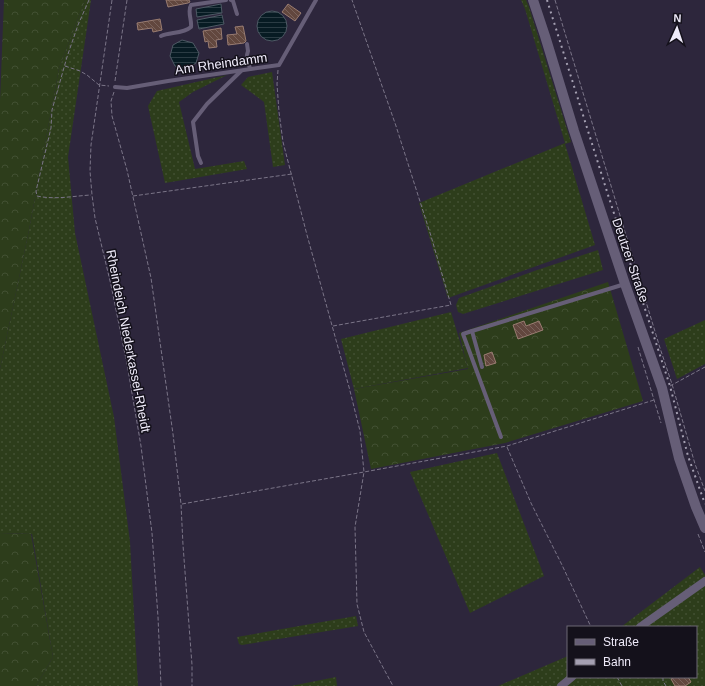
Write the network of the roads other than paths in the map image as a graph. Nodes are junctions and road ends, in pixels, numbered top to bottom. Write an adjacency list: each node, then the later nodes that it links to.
1 (226, 0): 6 (lane)
2 (231, 0): 5 (lane)
3 (316, 0): 8 (lane, Am Rheindamm)
4 (533, 0): 12 (street, Deutzer Straße)
5 (236, 14)
6 (161, 36)
7 (247, 44): 8 (lane)
8 (250, 69): 9 (lane, Am Rheindamm)
9 (241, 71): 10 (lane, Am Rheindamm); 11 (lane)
10 (115, 87)
11 (201, 163)
12 (625, 284): 13 (lane); 16 (street, Deutzer Straße)
13 (472, 331): 14 (lane); 15 (lane)
14 (482, 367)
15 (501, 437)
16 (705, 528)
17 (705, 580): 18 (street)
18 (641, 626)
19 (571, 678): 20 (street)
20 (561, 686)

